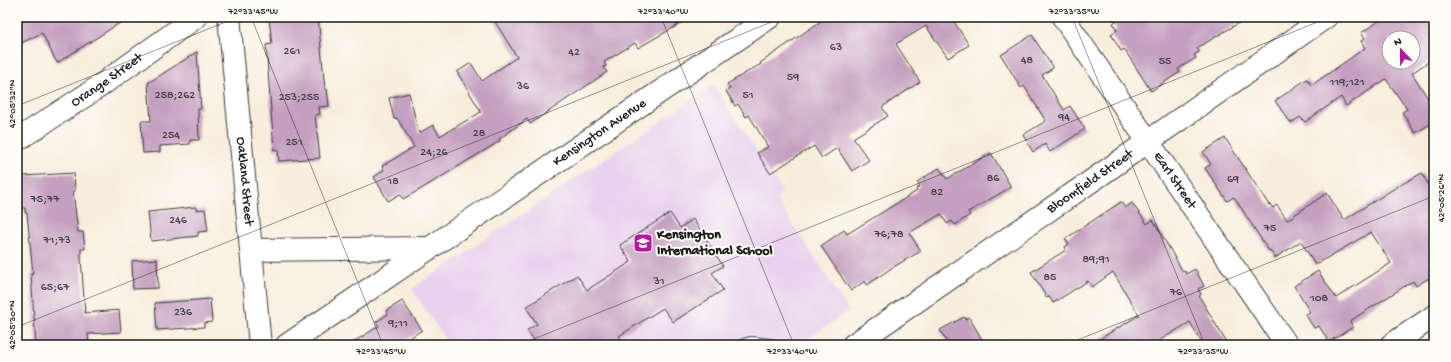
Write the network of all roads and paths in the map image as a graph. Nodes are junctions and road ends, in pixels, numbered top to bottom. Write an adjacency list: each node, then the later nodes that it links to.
1 (196, 17): 6 (street, Orange Street)
2 (229, 17): 9 (street, Oakland Street)
3 (770, 17): 8 (street, Kensington Avenue)
4 (1063, 17): 7 (street, Earl Street)
5 (1326, 17): 7 (street, Bloomfield Street)
6 (17, 140)
7 (1147, 142): 15 (street, Bloomfield Street); 16 (street, Earl Street)
8 (430, 248): 9 (street); 12 (street, Kensington Avenue)
9 (251, 250): 11 (street, Oakland Street)
10 (1434, 316): 17 (street)
11 (260, 345)
12 (287, 345)
13 (744, 345): 14 (lane)
14 (770, 345)
15 (853, 345)
16 (1287, 345)
17 (1391, 345)

